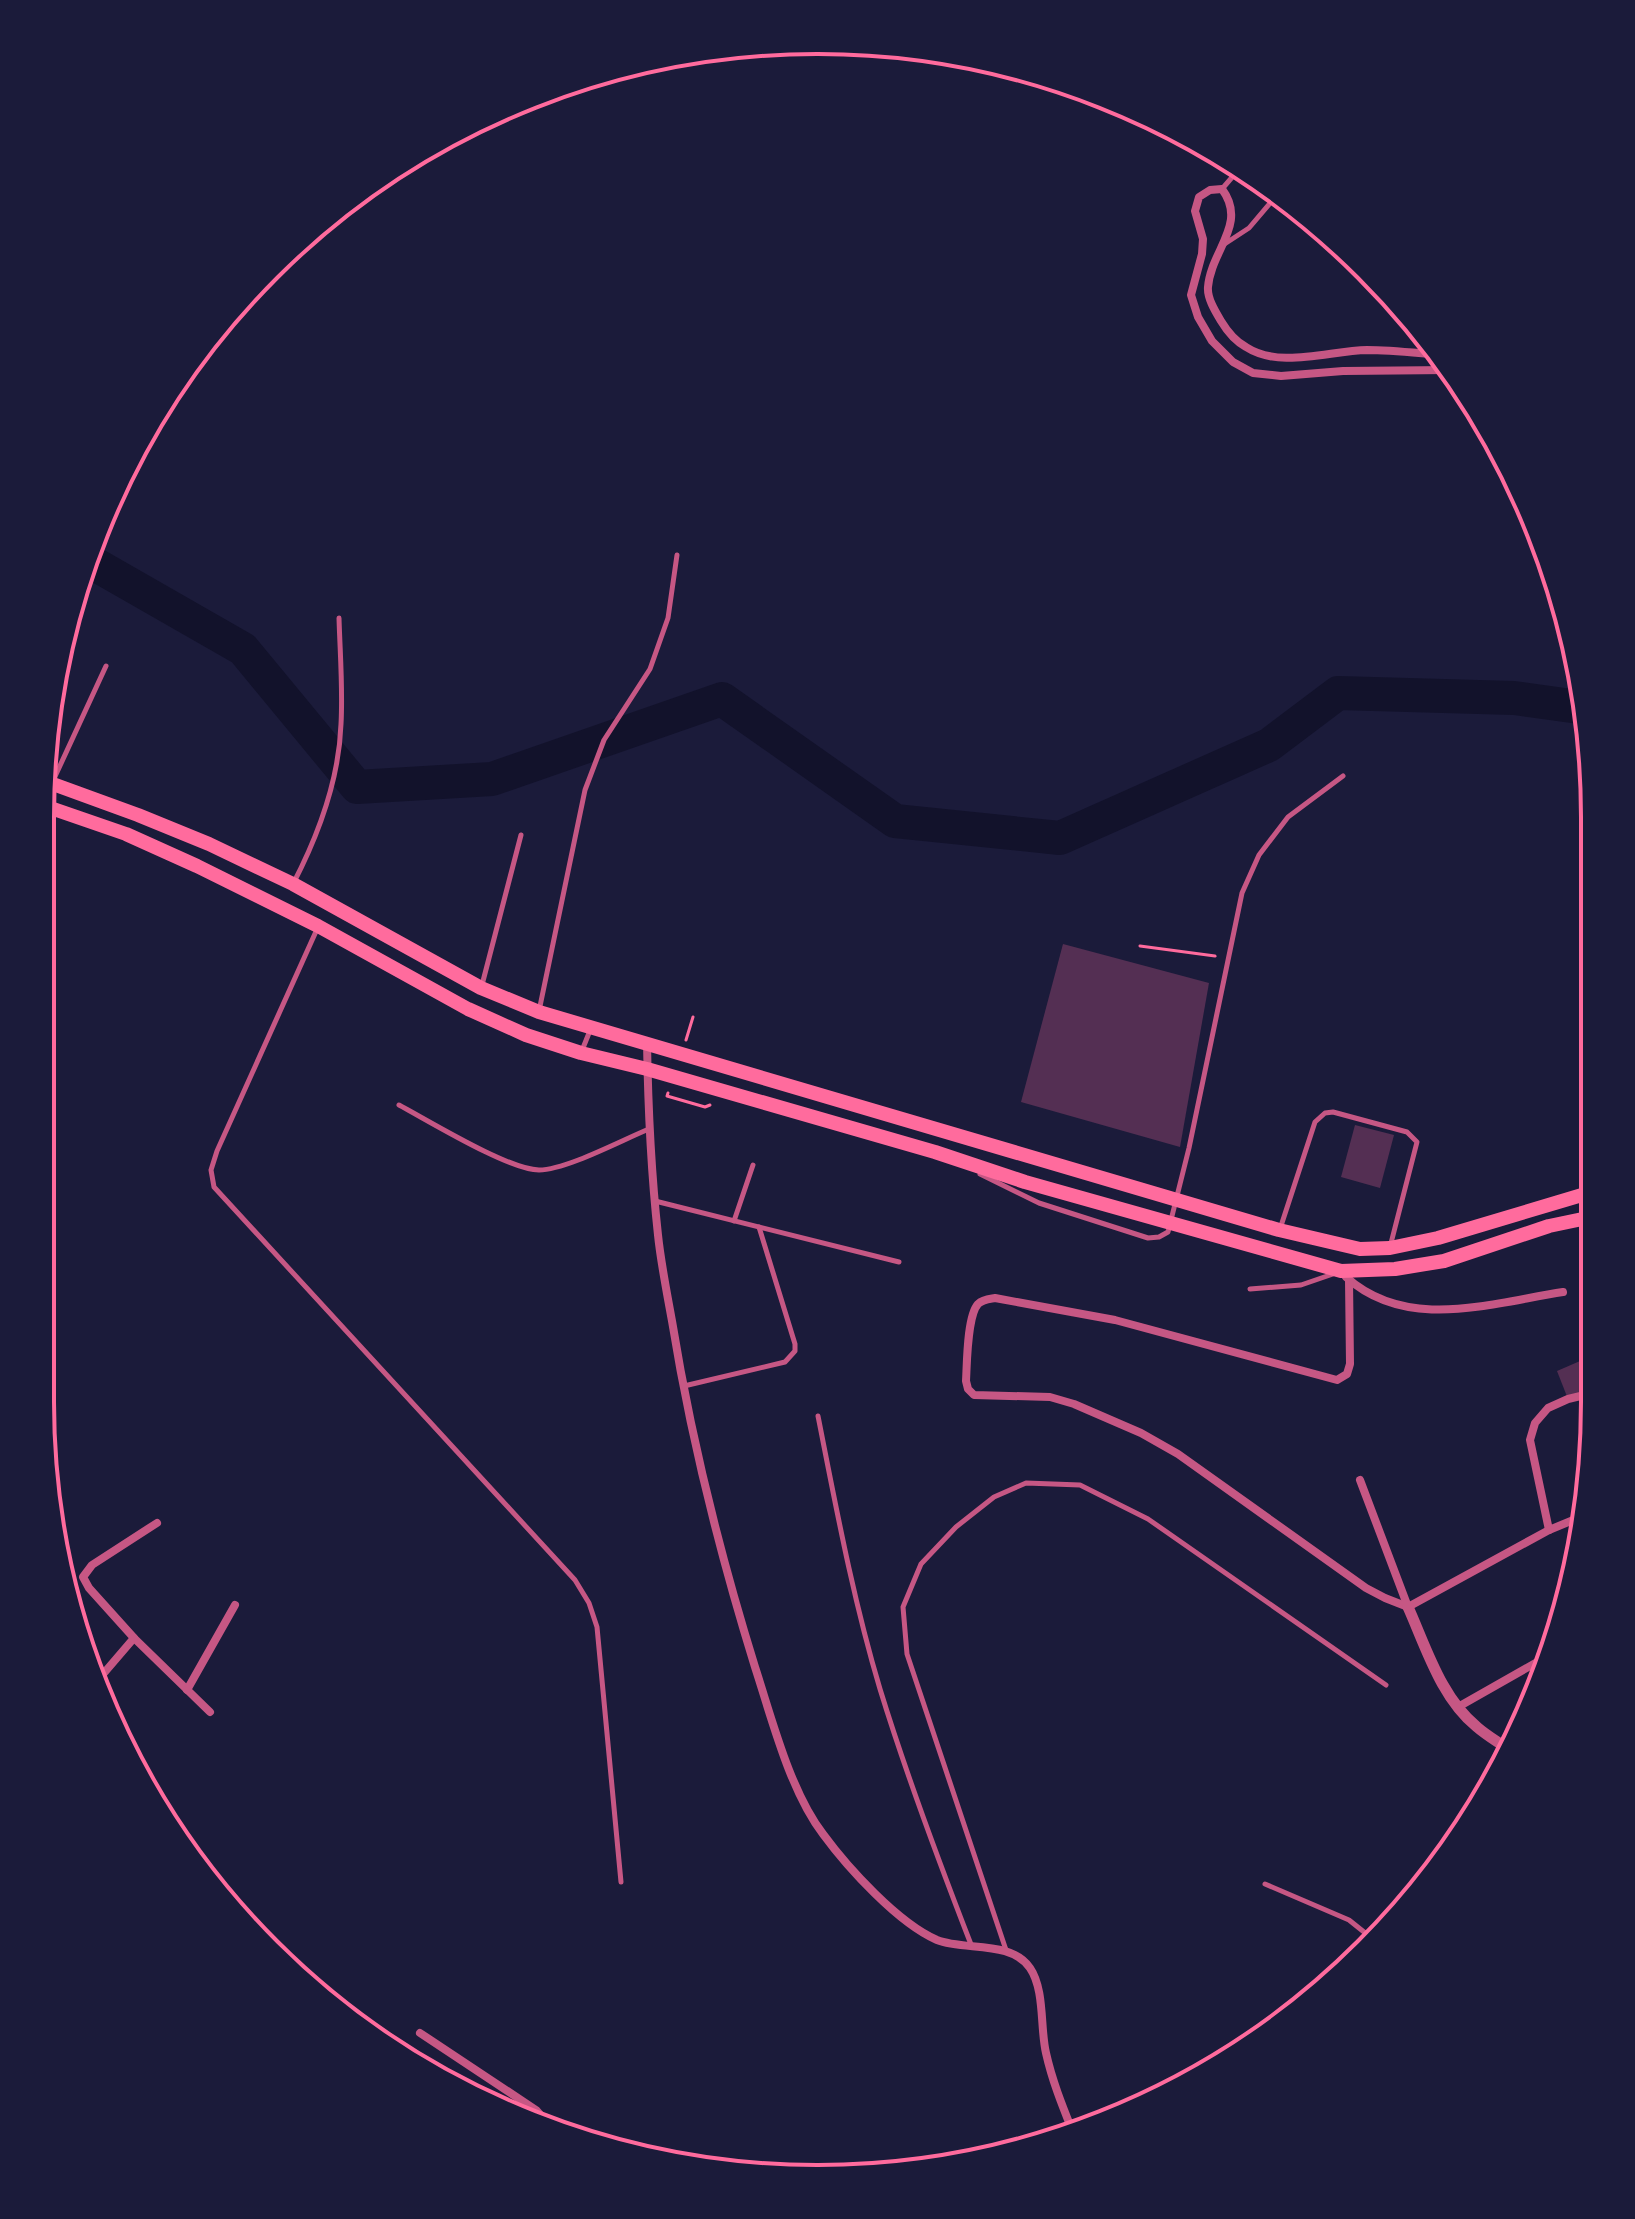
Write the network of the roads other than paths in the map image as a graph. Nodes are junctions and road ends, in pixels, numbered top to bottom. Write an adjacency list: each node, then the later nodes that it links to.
1 (1232, 177): 2 (lane)
2 (1222, 189): 4 (street); 6 (street)
3 (1270, 203): 4 (lane)
4 (1222, 246): 5 (street)
5 (1424, 354)
6 (1435, 370)
7 (677, 555): 18 (lane)
8 (339, 618): 15 (lane)
9 (106, 666): 10 (lane)
10 (56, 763)
11 (1343, 776): 27 (lane)
12 (55, 785): 15 (main road)
13 (54, 809): 16 (main road)
14 (521, 835): 17 (lane)
15 (293, 884): 17 (main road)
16 (318, 926): 21 (main road); 56 (lane)
17 (481, 988): 18 (main road)
18 (539, 1012): 19 (main road)
19 (591, 1028): 20 (main road); 21 (lane)
20 (647, 1042): 22 (street); 27 (main road)
21 (581, 1053): 22 (main road)
22 (647, 1069): 24 (street); 31 (main road)
23 (399, 1105): 24 (lane)
24 (650, 1129): 28 (street)
25 (753, 1165): 30 (lane)
26 (1581, 1195): 34 (main road)
27 (1176, 1200): 31 (lane); 33 (main road)
28 (655, 1201): 30 (lane); 39 (street)
29 (1581, 1219): 36 (main road)
30 (734, 1221): 32 (lane)
31 (1172, 1224): 36 (main road)
32 (759, 1227): 35 (lane); 39 (lane)
33 (1279, 1230): 34 (main road); 34 (lane)
34 (1390, 1248)
35 (899, 1262)
36 (1345, 1276): 37 (lane); 38 (street); 47 (street)
37 (1250, 1289)
38 (1563, 1292)
39 (683, 1386): 59 (street)
40 (1581, 1396): 45 (street)
41 (818, 1416): 59 (lane)
42 (1360, 1480): 47 (street)
43 (1571, 1521): 45 (street)
44 (157, 1523): 48 (street)
45 (1549, 1530): 47 (street)
46 (235, 1605): 52 (street)
47 (1408, 1607): 53 (street)
48 (134, 1638): 50 (street); 52 (street)
49 (1534, 1664): 53 (street)
50 (104, 1673)
51 (1386, 1685): 60 (lane)
52 (187, 1690): 54 (street)
53 (1458, 1707): 55 (street)
54 (210, 1712)
55 (1500, 1743)
56 (621, 1882)
57 (1265, 1884): 58 (lane)
58 (1365, 1933)
59 (972, 1948): 60 (street)
60 (1006, 1950): 63 (street)
61 (420, 2033): 62 (street)
62 (537, 2111)
63 (1069, 2122)

